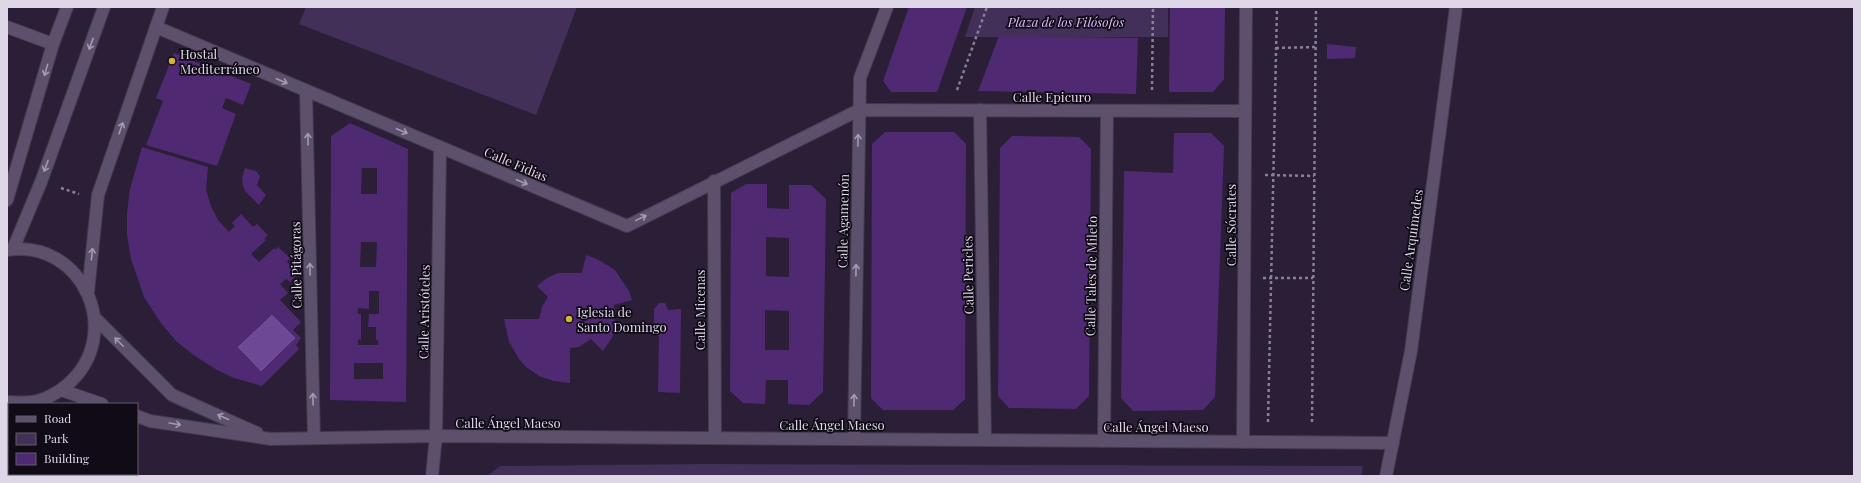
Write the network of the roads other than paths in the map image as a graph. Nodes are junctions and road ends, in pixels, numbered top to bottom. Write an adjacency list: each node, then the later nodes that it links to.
1 (67, 7): 9 (street)
2 (104, 7): 18 (street, one-way to 18)
3 (163, 7): 8 (street)
4 (887, 7): 11 (street, Calle Agamenón)
5 (1246, 7): 14 (street, Calle Sócrates)
6 (1456, 7): 33 (street, Calle Arquímedes)
7 (7, 27): 9 (street)
8 (156, 27): 10 (street, Calle Fidias, one-way to 10); 19 (street, one-way to 8)
9 (53, 44): 17 (street, one-way to 17)
10 (306, 91): 15 (street, Calle Fidias, one-way to 15); 26 (street, Calle Pitágoras, one-way to 10)
11 (858, 110): 12 (street, Calle Epicuro); 16 (street, Calle Fidias); 29 (street, Calle Agamenón, one-way to 11)
12 (980, 110): 13 (street, Calle Epicuro); 30 (street, Calle Pericles)
13 (1107, 111): 14 (street, Calle Epicuro); 31 (street, Calle Tales de Mileto)
14 (1245, 111): 32 (street, Calle Sócrates)
15 (440, 148): 16 (street, Calle Fidias, one-way to 16); 25 (street, Calle Aristóteles)
16 (714, 181): 27 (street, Calle Micenas)
17 (7, 200)
18 (10, 249): 19 (street)
19 (88, 292): 20 (street)
20 (95, 318): 21 (street); 28 (street, one-way to 20)
21 (58, 396): 22 (street); 23 (street)
22 (7, 402)
23 (96, 403)
24 (138, 416): 28 (street, Calle Ángel Maeso, one-way to 28)
25 (436, 436): 26 (street, Calle Ángel Maeso); 27 (street, Calle Ángel Maeso); 34 (street, Calle Aristóteles)
26 (314, 438): 28 (street, Calle Ángel Maeso)
27 (715, 438): 29 (street, Calle Ángel Maeso)
28 (271, 439)
29 (854, 439): 30 (street, Calle Ángel Maeso)
30 (985, 440): 31 (street, Calle Ángel Maeso)
31 (1104, 441): 32 (street, Calle Ángel Maeso)
32 (1243, 442): 33 (street, Calle Ángel Maeso)
33 (1392, 443): 35 (street, Calle Arquímedes)
34 (432, 476)
35 (1386, 476)

